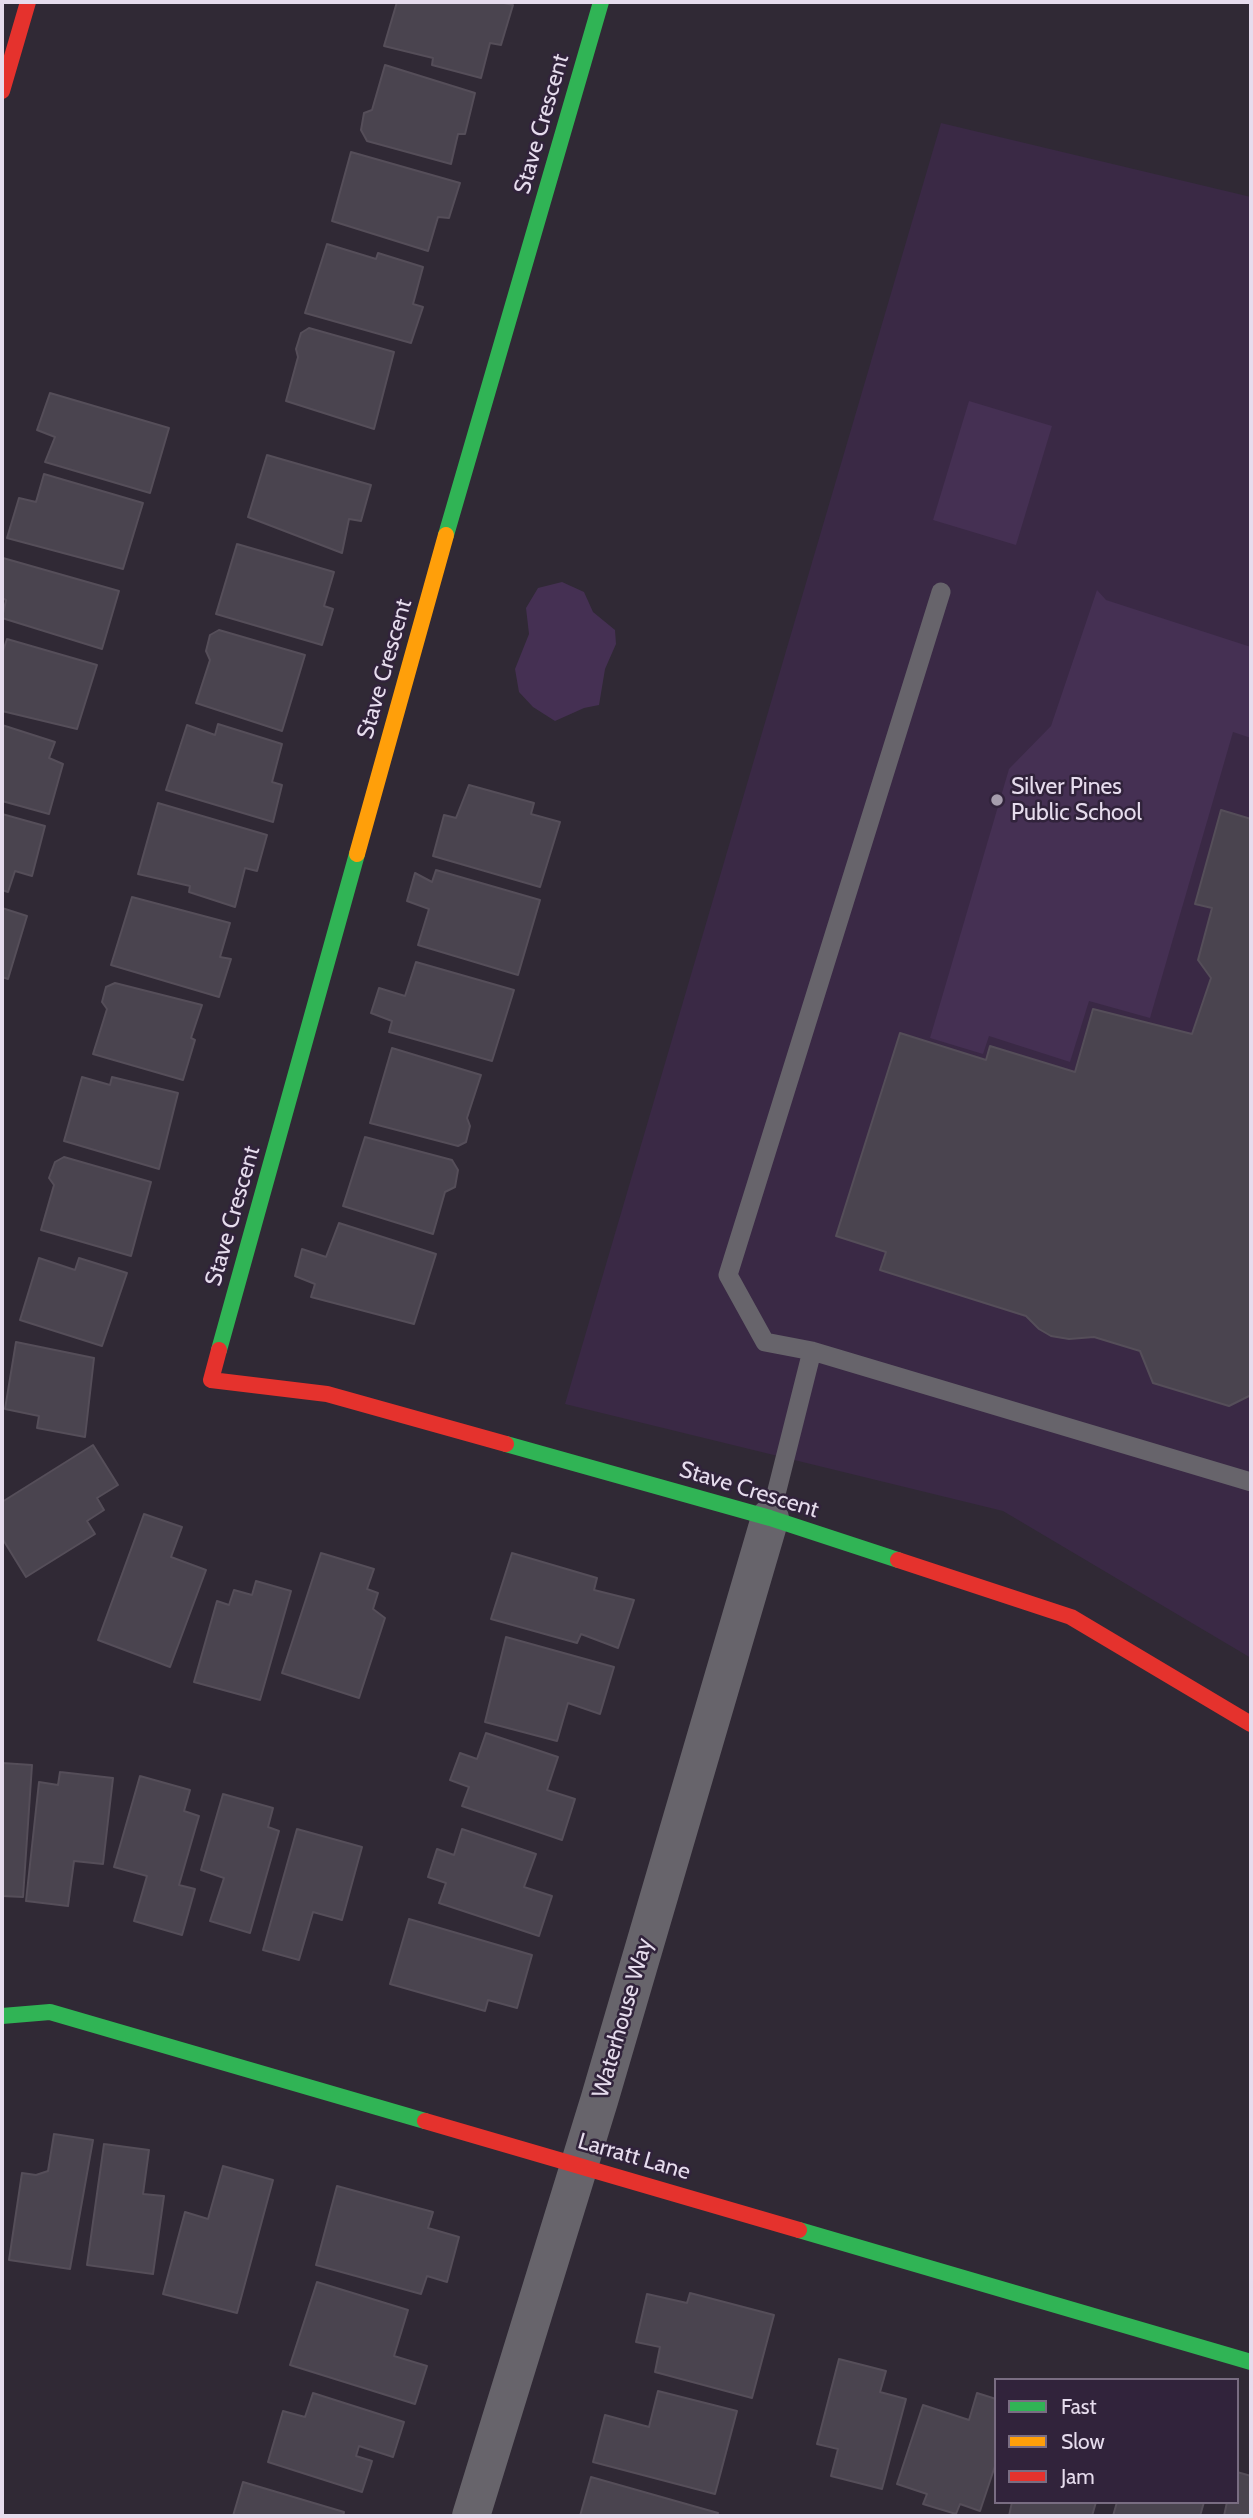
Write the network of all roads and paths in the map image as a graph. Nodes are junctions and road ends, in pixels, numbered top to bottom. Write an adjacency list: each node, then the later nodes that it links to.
1 (28, 2): 3 (street)
2 (601, 2): 7 (street, Stave Crescent)
3 (2, 91)
4 (941, 592): 5 (lane)
5 (812, 1351): 6 (lane); 7 (lane)
6 (1251, 1482)
7 (770, 1518): 8 (street, Stave Crescent); 10 (street, Waterhouse Way)
8 (1251, 1724)
9 (2, 2016): 10 (street, Larratt Lane)
10 (579, 2165): 11 (street, Larratt Lane); 12 (street, Waterhouse Way)
11 (1251, 2362)
12 (471, 2516)

